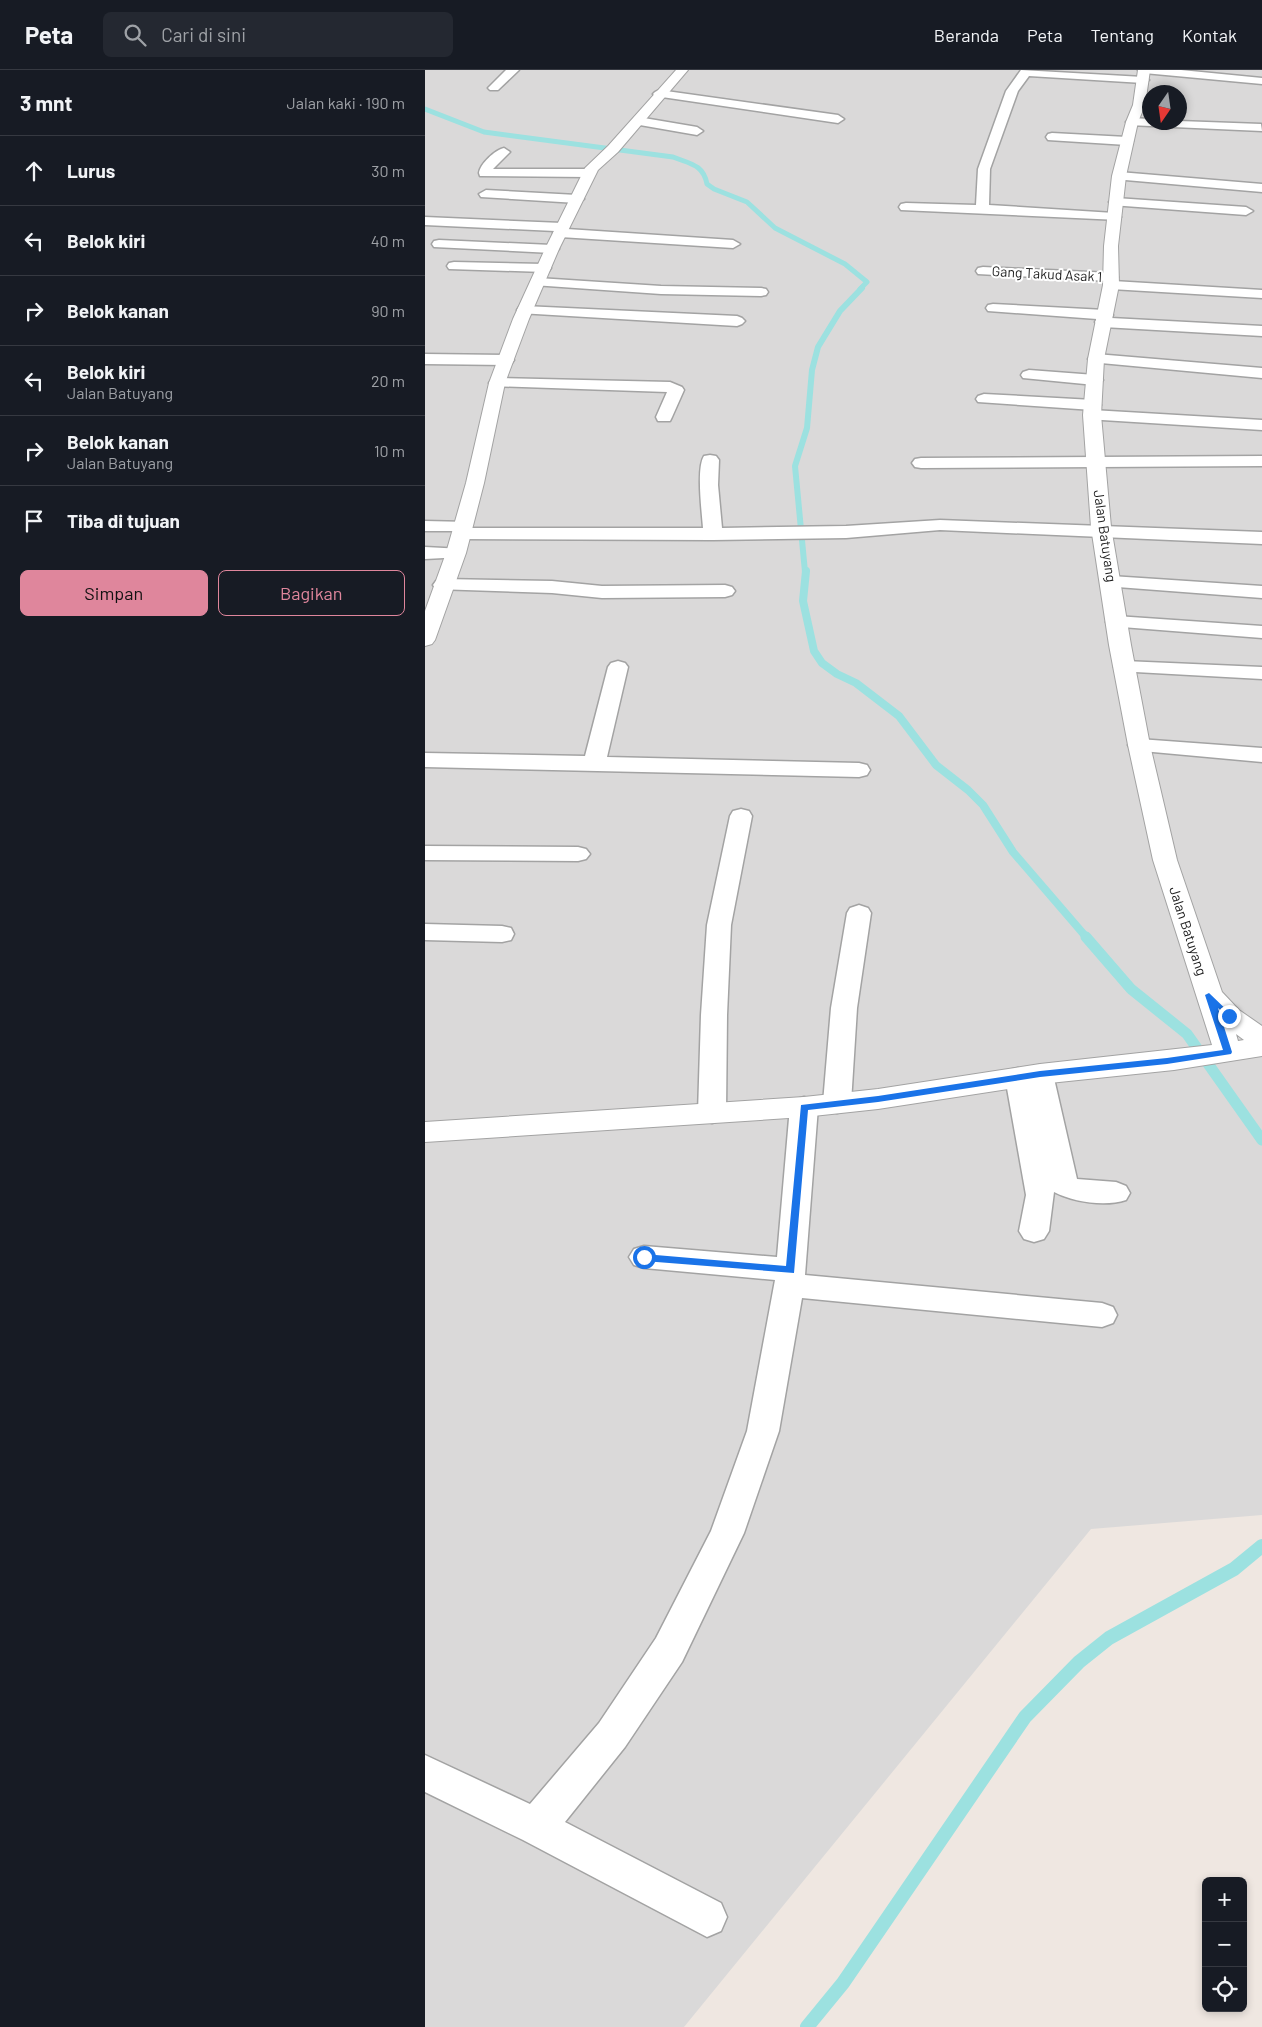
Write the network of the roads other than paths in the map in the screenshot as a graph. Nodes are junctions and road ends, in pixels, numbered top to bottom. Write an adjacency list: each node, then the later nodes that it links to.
1 (513, 70): 6 (street)
2 (682, 70): 7 (street)
3 (1026, 71): 4 (street); 22 (street)
4 (1144, 73): 5 (street); 8 (street, Jalan Batuyang)
5 (1262, 81)
6 (494, 88)
7 (659, 94): 9 (street); 10 (street)
8 (1140, 111): 11 (street); 14 (street, Jalan Batuyang)
9 (838, 120)
10 (638, 122): 12 (street); 16 (street)
11 (1261, 128)
12 (697, 131)
13 (1052, 138): 14 (street)
14 (1127, 141): 17 (street, Jalan Batuyang)
15 (504, 152): 16 (street)
16 (589, 173): 20 (street)
17 (1119, 176): 18 (street); 23 (street, Jalan Batuyang)
18 (1262, 188)
19 (486, 194): 20 (street)
20 (577, 199): 26 (street)
21 (906, 207): 22 (street)
22 (983, 209): 23 (street)
23 (1115, 210): 24 (street); 33 (street, Jalan Batuyang)
24 (1246, 211)
25 (425, 221): 26 (street)
26 (561, 230): 28 (street); 29 (street)
27 (439, 244): 29 (street)
28 (733, 244)
29 (552, 249): 32 (street)
30 (454, 266): 32 (street)
31 (983, 270): 33 (street, Gang Takud Asak 1)
32 (541, 275): 34 (street); 37 (street)
33 (1111, 281): 35 (street, Gang Takud Asak 1); 38 (street, Jalan Batuyang)
34 (761, 292)
35 (1262, 294)
36 (993, 308): 38 (street)
37 (524, 310): 39 (street); 43 (street)
38 (1104, 318): 40 (street); 42 (street, Jalan Batuyang)
39 (737, 320)
40 (1262, 331)
41 (425, 359): 43 (street)
42 (1096, 359): 44 (street); 46 (street, Jalan Batuyang)
43 (506, 360): 47 (street)
44 (1262, 372)
45 (1029, 375): 46 (street)
46 (1095, 380): 49 (street, Jalan Batuyang)
47 (497, 383): 50 (street); 57 (street)
48 (984, 400): 49 (street)
49 (1093, 410): 51 (street); 53 (street, Jalan Batuyang)
50 (664, 417)
51 (1262, 425)
52 (710, 460): 59 (street)
53 (1096, 461): 54 (street); 55 (street); 58 (street, Jalan Batuyang)
54 (1262, 461)
55 (921, 463)
56 (425, 526): 57 (street)
57 (462, 530): 59 (street); 62 (street)
58 (1102, 532): 59 (street); 60 (street); 63 (street, Jalan Batuyang)
59 (713, 534)
60 (1262, 538)
61 (425, 553): 62 (street)
62 (456, 553): 64 (street)
63 (1111, 582): 66 (street); 67 (street, Jalan Batuyang)
64 (443, 585): 65 (street); 69 (street)
65 (725, 591)
66 (1262, 592)
67 (1116, 622): 68 (street); 70 (street, Jalan Batuyang)
68 (1262, 632)
69 (425, 640)
70 (1124, 666): 72 (street); 73 (street, Jalan Batuyang)
71 (618, 667): 76 (street)
72 (1262, 673)
73 (1139, 745): 74 (street); 84 (street, Jalan Batuyang)
74 (1262, 756)
75 (425, 760): 76 (street)
76 (594, 765): 77 (street)
77 (859, 770)
78 (741, 816): 91 (street)
79 (425, 853): 80 (street)
80 (578, 854)
81 (859, 913): 89 (street)
82 (425, 932): 83 (street)
83 (502, 934)
84 (1209, 995): 85 (street, Jalan Batuyang); 87 (street, Jalan Batuyang)
85 (1262, 1040)
86 (1262, 1047): 87 (street)
87 (1221, 1053): 88 (street)
88 (1029, 1076): 89 (street); 93 (street); 94 (street)
89 (837, 1104): 90 (street)
90 (804, 1107): 91 (street); 96 (street)
91 (713, 1113): 92 (street)
92 (425, 1132)
93 (1116, 1193)
94 (1034, 1231)
95 (644, 1257): 96 (street)
96 (790, 1278): 97 (street); 99 (street)
97 (1102, 1315)
98 (425, 1773): 99 (street)
99 (536, 1827): 100 (street)
100 (707, 1916)

